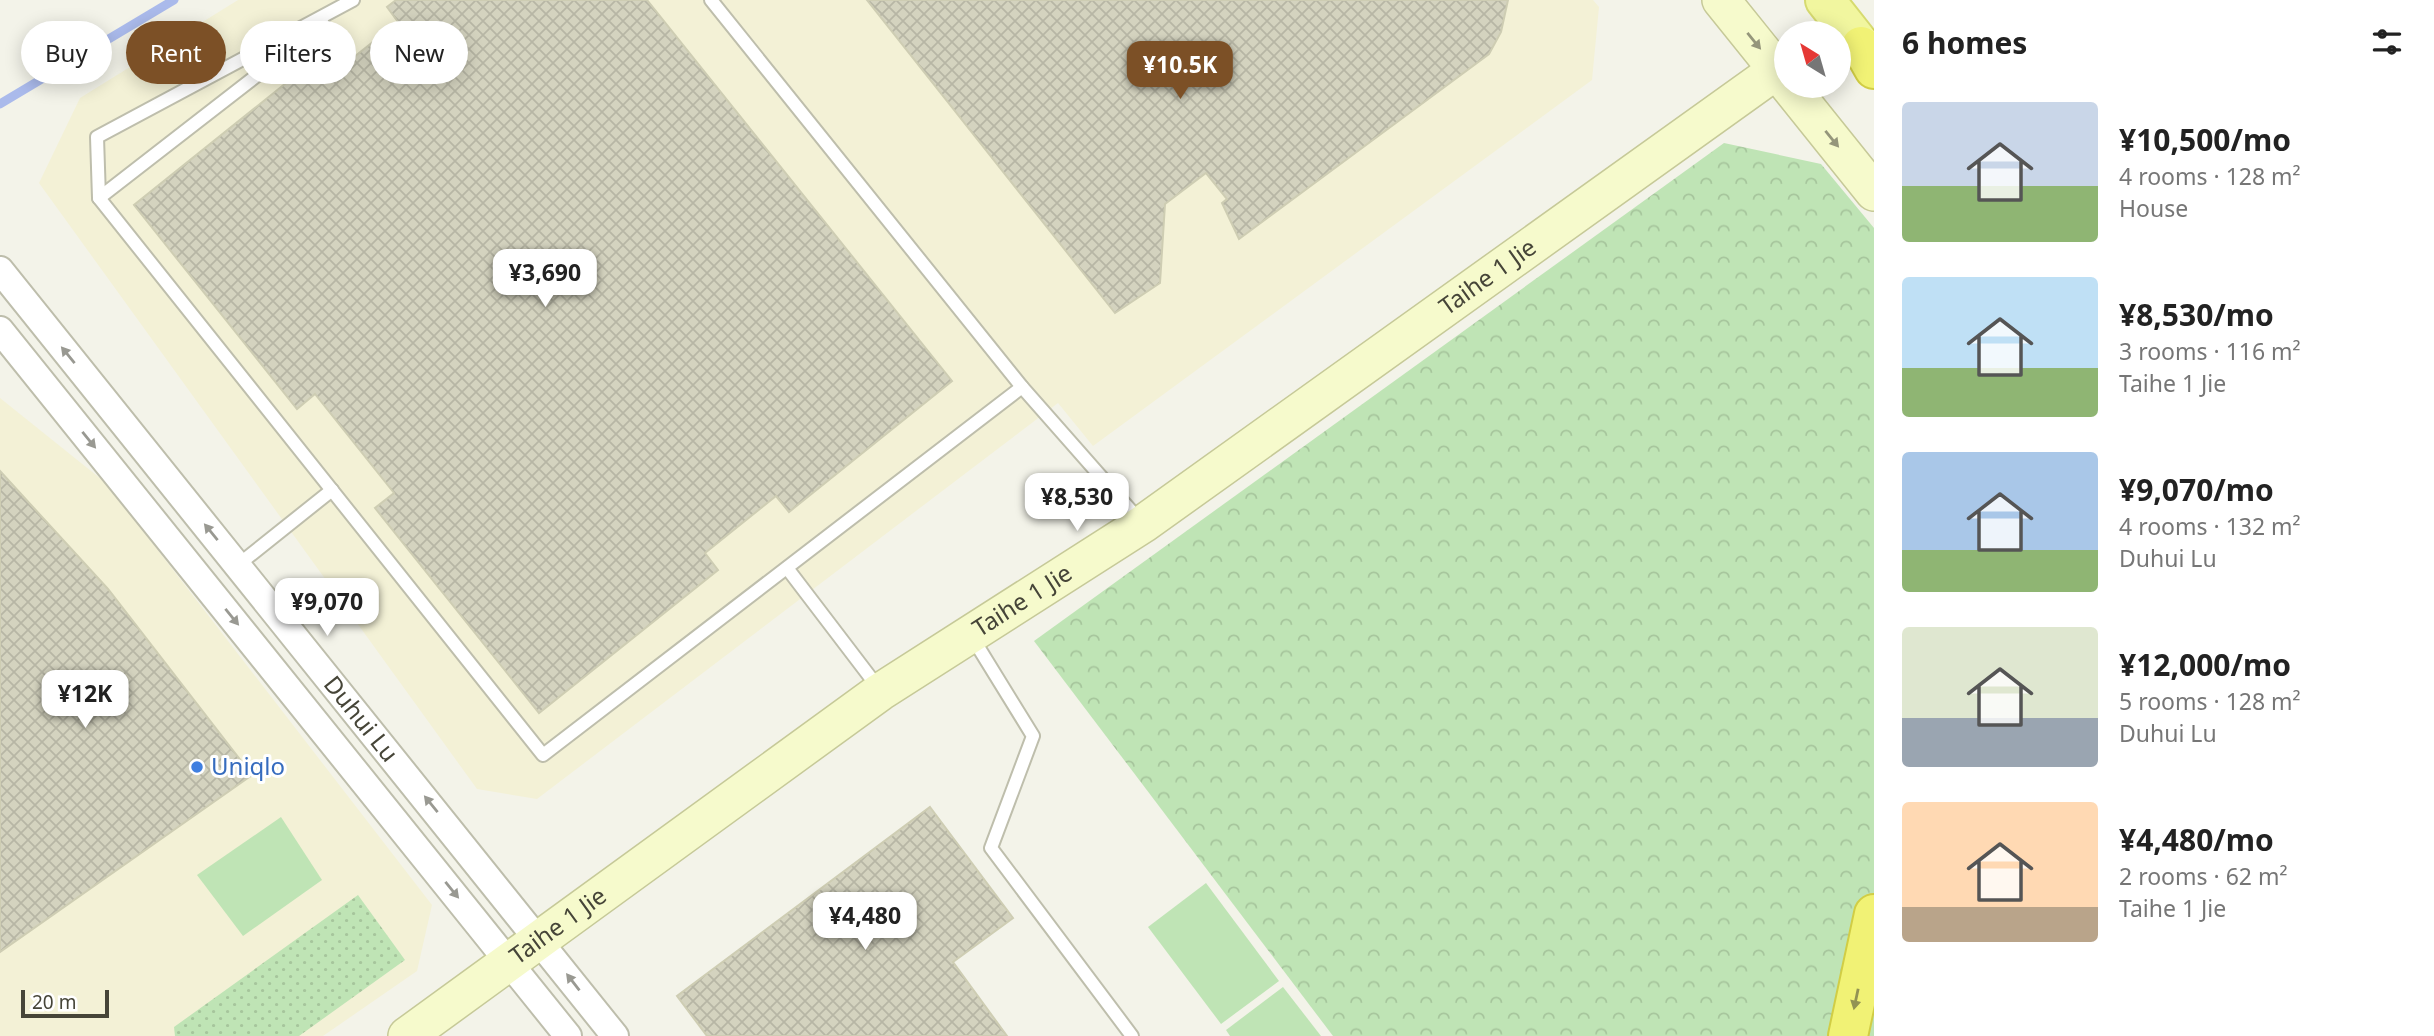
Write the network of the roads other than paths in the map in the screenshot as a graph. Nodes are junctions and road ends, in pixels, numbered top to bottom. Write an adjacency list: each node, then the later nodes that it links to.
1 (711, 0): 13 (lane)
2 (1721, 0): 6 (street, one-way to 6)
3 (1825, 0): 5 (main road)
4 (352, 1): 10 (lane); 10 (lane)
5 (1870, 59)
6 (1774, 66)
7 (1774, 86): 15 (street, Taihe 1 Jie)
8 (1799, 98): 9 (street, one-way to 9)
9 (1874, 192)
10 (99, 198): 14 (lane)
11 (0, 270): 16 (street, Duhui Lu, one-way to 11)
12 (0, 330): 22 (street, Duhui Lu, one-way to 22)
13 (1022, 387): 15 (lane); 17 (lane)
14 (332, 490): 16 (lane); 17 (lane)
15 (1143, 524): 18 (street, Taihe 1 Jie)
16 (238, 565): 21 (street, Duhui Lu, one-way to 16)
17 (786, 568): 19 (lane)
18 (972, 636): 19 (street, Taihe 1 Jie); 26 (lane)
19 (880, 692): 21 (street, Taihe 1 Jie)
20 (1874, 914): 27 (highway, one-way to 27)
21 (540, 939): 22 (street, Taihe 1 Jie); 25 (street, Duhui Lu, one-way to 21)
22 (510, 961): 23 (street, Taihe 1 Jie); 24 (street, Duhui Lu)
23 (407, 1036)
24 (568, 1036)
25 (615, 1036)
26 (1132, 1036)
27 (1849, 1036)

